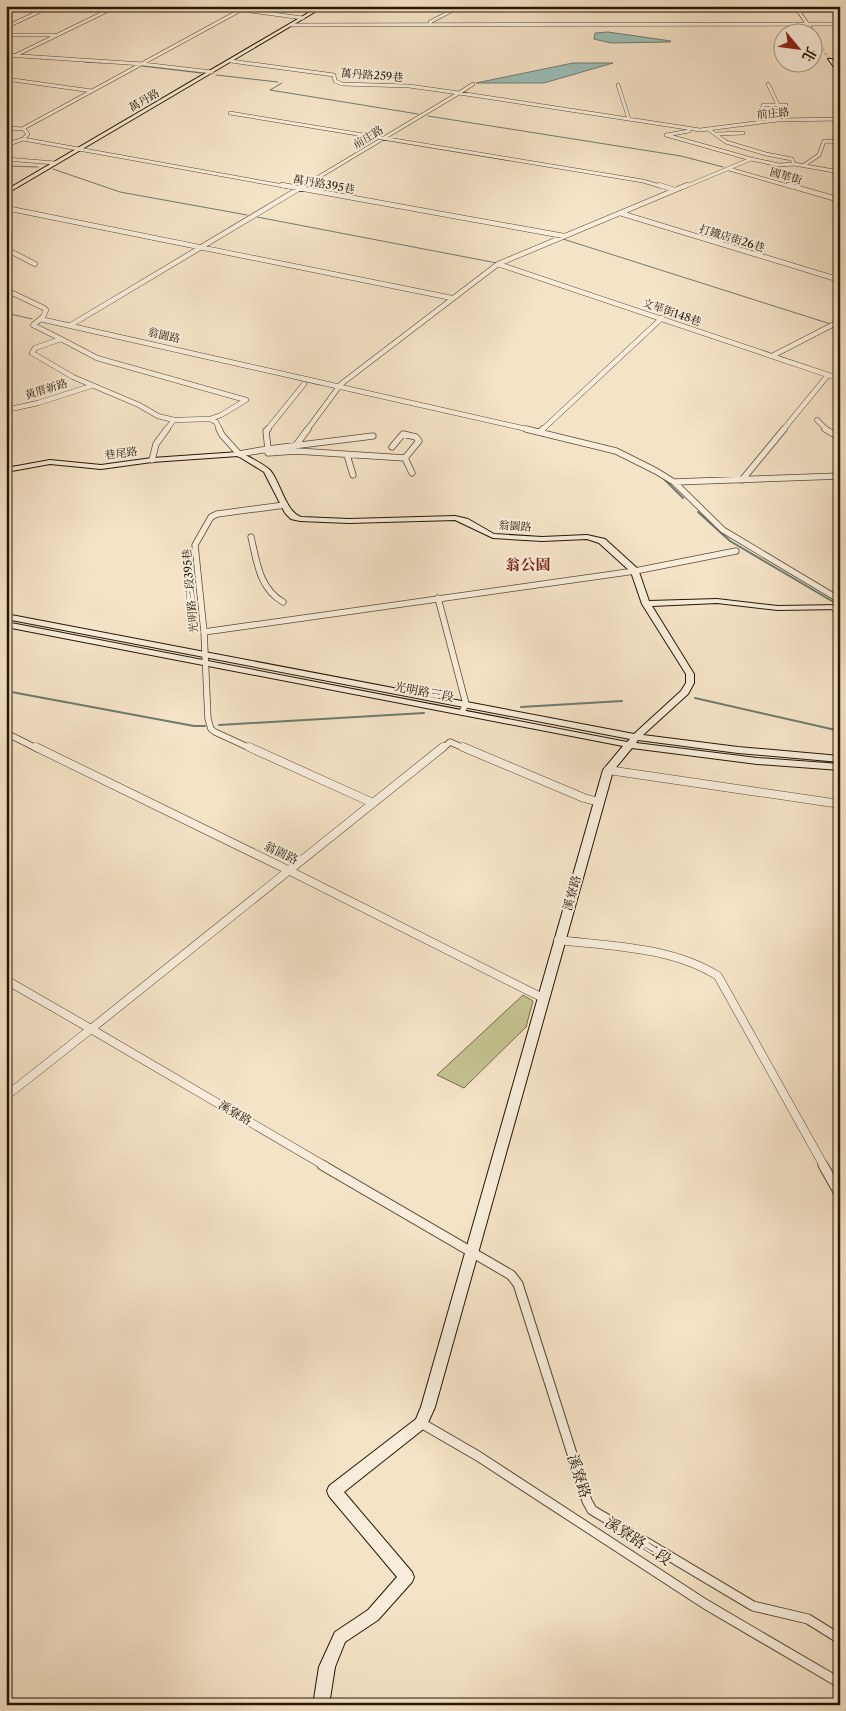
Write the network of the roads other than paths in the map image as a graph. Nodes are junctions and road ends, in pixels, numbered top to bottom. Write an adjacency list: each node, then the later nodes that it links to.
1 (51, 6): 27 (street)
2 (117, 6): 29 (street)
3 (248, 6): 11 (street)
4 (323, 6): 19 (street, 萬丹路)
5 (478, 6): 21 (street)
6 (594, 6): 15 (street)
7 (616, 6): 16 (street)
8 (663, 6): 12 (street)
9 (729, 6): 13 (street)
10 (795, 6): 14 (street)
11 (242, 10): 19 (street); 34 (street)
12 (665, 10): 13 (street); 16 (street)
13 (733, 10): 14 (street); 18 (street)
14 (798, 10): 17 (street); 18 (street)
15 (595, 11): 16 (street); 20 (street)
16 (618, 11)
17 (840, 11)
18 (801, 15): 22 (street)
19 (303, 18): 26 (street, 萬丹路)
20 (598, 20): 21 (street); 25 (street); 26 (street)
21 (430, 22): 26 (street)
22 (805, 22)
23 (824, 22): 24 (street)
24 (840, 22)
25 (774, 23)
26 (294, 24): 33 (street, 萬丹路)
27 (6, 27)
28 (6, 35): 29 (street)
29 (56, 35): 31 (street)
30 (6, 55): 31 (street)
31 (15, 56): 34 (street)
32 (830, 60): 36 (street)
33 (231, 61): 35 (street, 萬丹路); 42 (street, 萬丹路259巷)
34 (143, 64): 35 (street); 41 (street)
35 (212, 72): 59 (street, 萬丹路)
36 (840, 74)
37 (6, 79): 41 (street)
38 (473, 84): 42 (street)
39 (768, 84): 43 (street)
40 (618, 85): 46 (street)
41 (92, 91): 50 (street)
42 (459, 93): 46 (street, 前庄路); 55 (street, 前庄路)
43 (778, 105): 44 (street); 48 (street)
44 (786, 105)
45 (230, 113): 55 (street)
46 (629, 119): 52 (street, 前庄路)
47 (840, 119): 48 (street, 前庄路)
48 (772, 120): 51 (street, 前庄路)
49 (6, 128): 50 (street)
50 (22, 129): 56 (street)
51 (708, 129): 52 (street, 前庄路); 54 (street)
52 (700, 130): 61 (street)
53 (743, 133): 54 (street)
54 (716, 134): 63 (street)
55 (384, 138): 67 (street, 前庄路); 68 (street)
56 (23, 139): 58 (street); 59 (street, 萬丹路395巷)
57 (840, 142): 64 (street)
58 (6, 145)
59 (80, 148): 62 (street, 萬丹路); 67 (street, 萬丹路395巷)
60 (6, 159): 62 (street)
61 (751, 159): 63 (street); 65 (street)
62 (55, 163): 69 (street, 萬丹路)
63 (794, 164): 64 (street)
64 (803, 166): 66 (street)
65 (728, 168): 68 (street); 70 (street, 國華街)
66 (840, 172)
67 (299, 188): 73 (street, 萬丹路395巷); 74 (street, 前庄路)
68 (676, 190): 72 (street)
69 (6, 192)
70 (840, 200)
71 (6, 208): 74 (street)
72 (619, 213): 73 (street); 78 (street, 打鐵店街26巷)
73 (564, 236): 76 (street)
74 (202, 246): 80 (street); 84 (street, 前庄路)
75 (6, 249): 77 (street)
76 (499, 263): 80 (street); 81 (street, 文華街148巷)
77 (35, 264)
78 (840, 280)
79 (6, 290): 82 (street)
80 (452, 298): 91 (street)
81 (662, 318): 86 (street, 文華街148巷); 96 (street)
82 (40, 319): 84 (street, 翁園路); 85 (street)
83 (840, 320): 86 (street)
84 (71, 325): 91 (street, 翁園路)
85 (61, 339): 90 (street); 93 (street)
86 (772, 356): 87 (street, 文華街148巷)
87 (828, 375): 88 (street, 文華街148巷); 110 (street)
88 (840, 379)
89 (304, 384): 101 (street)
90 (91, 386): 92 (street, 黃厝新路); 94 (street)
91 (340, 386): 96 (street, 翁園路); 99 (street)
92 (6, 410)
93 (210, 419): 94 (street); 102 (street, 翁園路)
94 (174, 420): 105 (street)
95 (817, 420): 98 (street)
96 (540, 432): 111 (street, 翁園路)
97 (373, 436): 99 (street)
98 (840, 437)
99 (296, 445): 101 (street)
100 (392, 446): 104 (street)
101 (268, 449): 102 (street); 103 (street)
102 (239, 454): 105 (street, 巷尾路); 112 (street, 翁園路)
103 (347, 455): 104 (street); 108 (street)
104 (405, 458): 107 (street)
105 (152, 460): 106 (street, 巷尾路)
106 (6, 470)
107 (412, 473)
108 (354, 475)
109 (840, 476): 110 (street)
110 (742, 480): 111 (street)
111 (674, 482): 117 (street, 翁園路)
112 (284, 505): 115 (street, 翁園路); 123 (street, 光明路三段395巷)
113 (251, 537): 118 (street)
114 (736, 551): 115 (street)
115 (635, 571): 116 (street); 119 (street, 翁園路)
116 (438, 598): 123 (street); 126 (street)
117 (840, 600)
118 (283, 602)
119 (646, 604): 120 (street); 128 (street, 翁園路)
120 (838, 609)
121 (6, 616): 124 (street, 光明路三段)
122 (6, 624): 125 (street, 光明路三段)
123 (204, 632): 124 (street, 光明路三段395巷)
124 (204, 653): 125 (street); 126 (street, 光明路三段)
125 (206, 663): 126 (street, 光明路三段); 133 (street)
126 (464, 708): 128 (street, 光明路三段)
127 (6, 733): 135 (street, 翁園路)
128 (633, 741): 129 (street, 光明路三段); 130 (street, 光明路三段); 131 (street, 溪寮路)
129 (840, 758)
130 (840, 767)
131 (608, 770): 132 (street, 溪寮路); 134 (street)
132 (599, 802): 133 (street); 136 (street, 溪寮路)
133 (373, 803): 135 (street)
134 (840, 804)
135 (288, 870): 138 (street, 翁園路); 139 (street)
136 (558, 940): 138 (street, 溪寮路); 141 (street)
137 (6, 980): 139 (street, 溪寮路)
138 (543, 998): 142 (street, 溪寮路)
139 (91, 1029): 140 (street); 142 (street, 溪寮路)
140 (6, 1096)
141 (840, 1195)
142 (472, 1250): 143 (street, 溪寮路); 144 (street, 溪寮路)
143 (421, 1423): 145 (street, 溪寮路二段); 146 (street)
144 (840, 1639)
145 (840, 1683)
146 (321, 1705)

